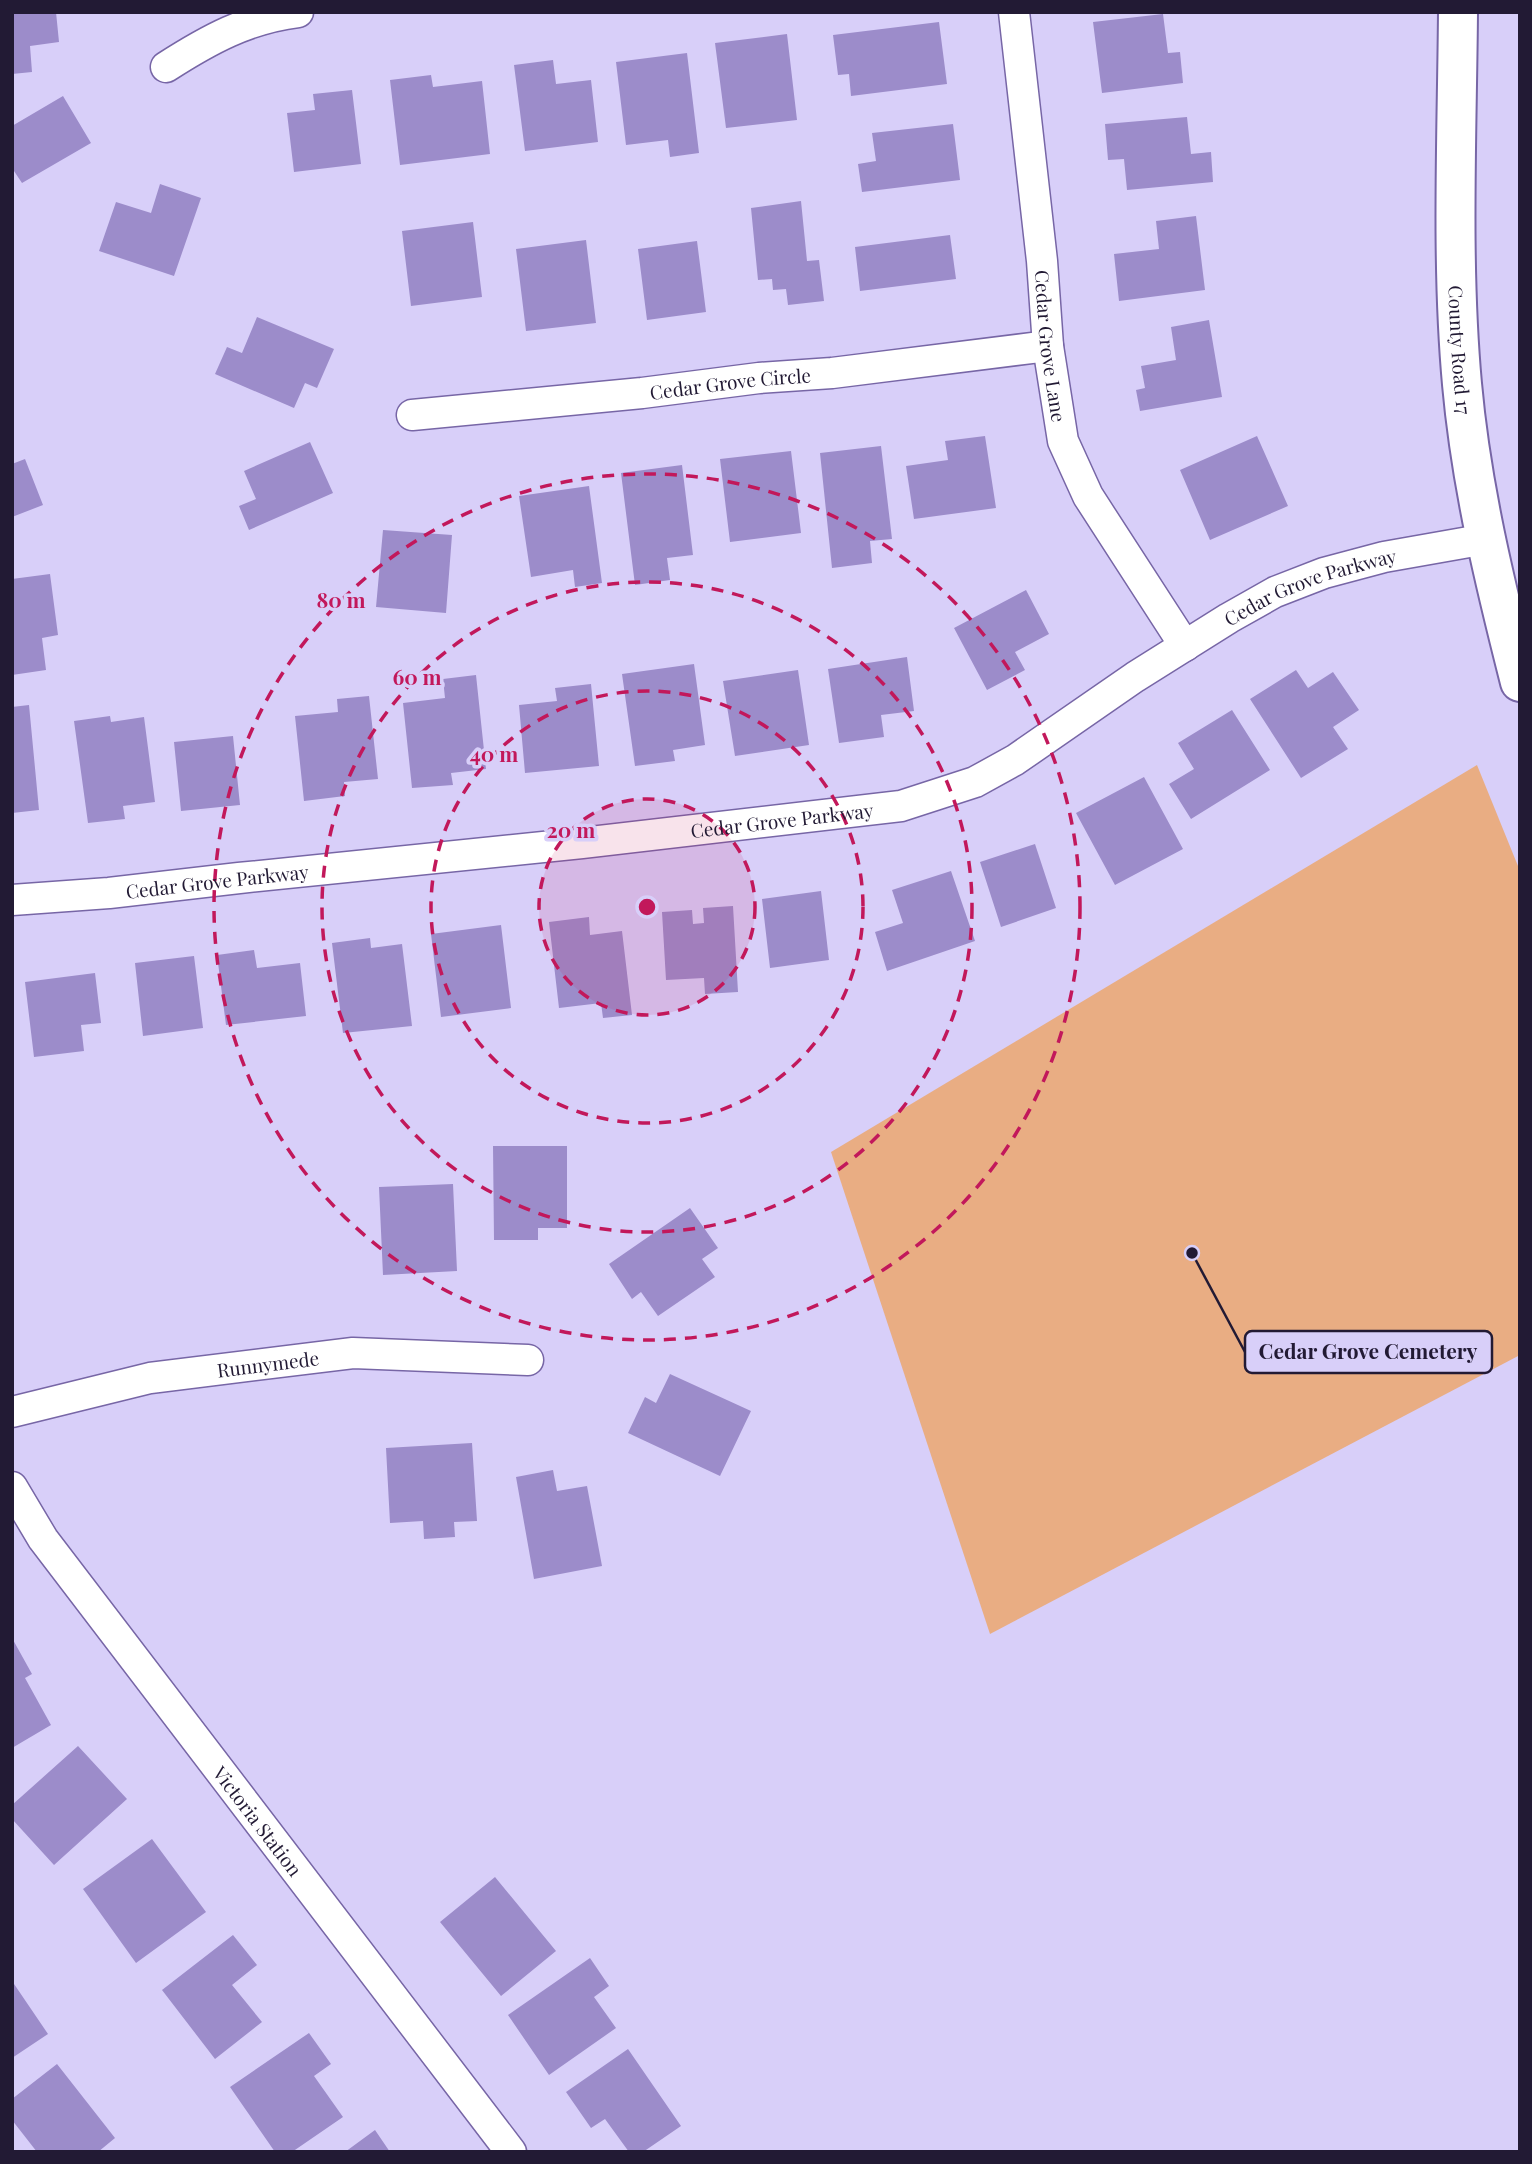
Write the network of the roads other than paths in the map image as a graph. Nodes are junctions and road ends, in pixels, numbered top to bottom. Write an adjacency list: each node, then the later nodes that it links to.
1 (298, 12): 4 (street)
2 (1014, 12): 5 (street, Cedar Grove Lane)
3 (1458, 12): 7 (street, County Road 17)
4 (166, 67)
5 (1048, 346): 6 (street, Cedar Grove Circle); 8 (street, Cedar Grove Lane)
6 (412, 415)
7 (1486, 539): 8 (street, Cedar Grove Parkway); 9 (street, County Road 17)
8 (1185, 646): 10 (street, Cedar Grove Parkway)
9 (1520, 682)
10 (12, 901)
11 (528, 1360): 12 (street, Runnymede)
12 (12, 1412)
13 (12, 1487): 14 (street, Victoria Station)
14 (511, 2152)

